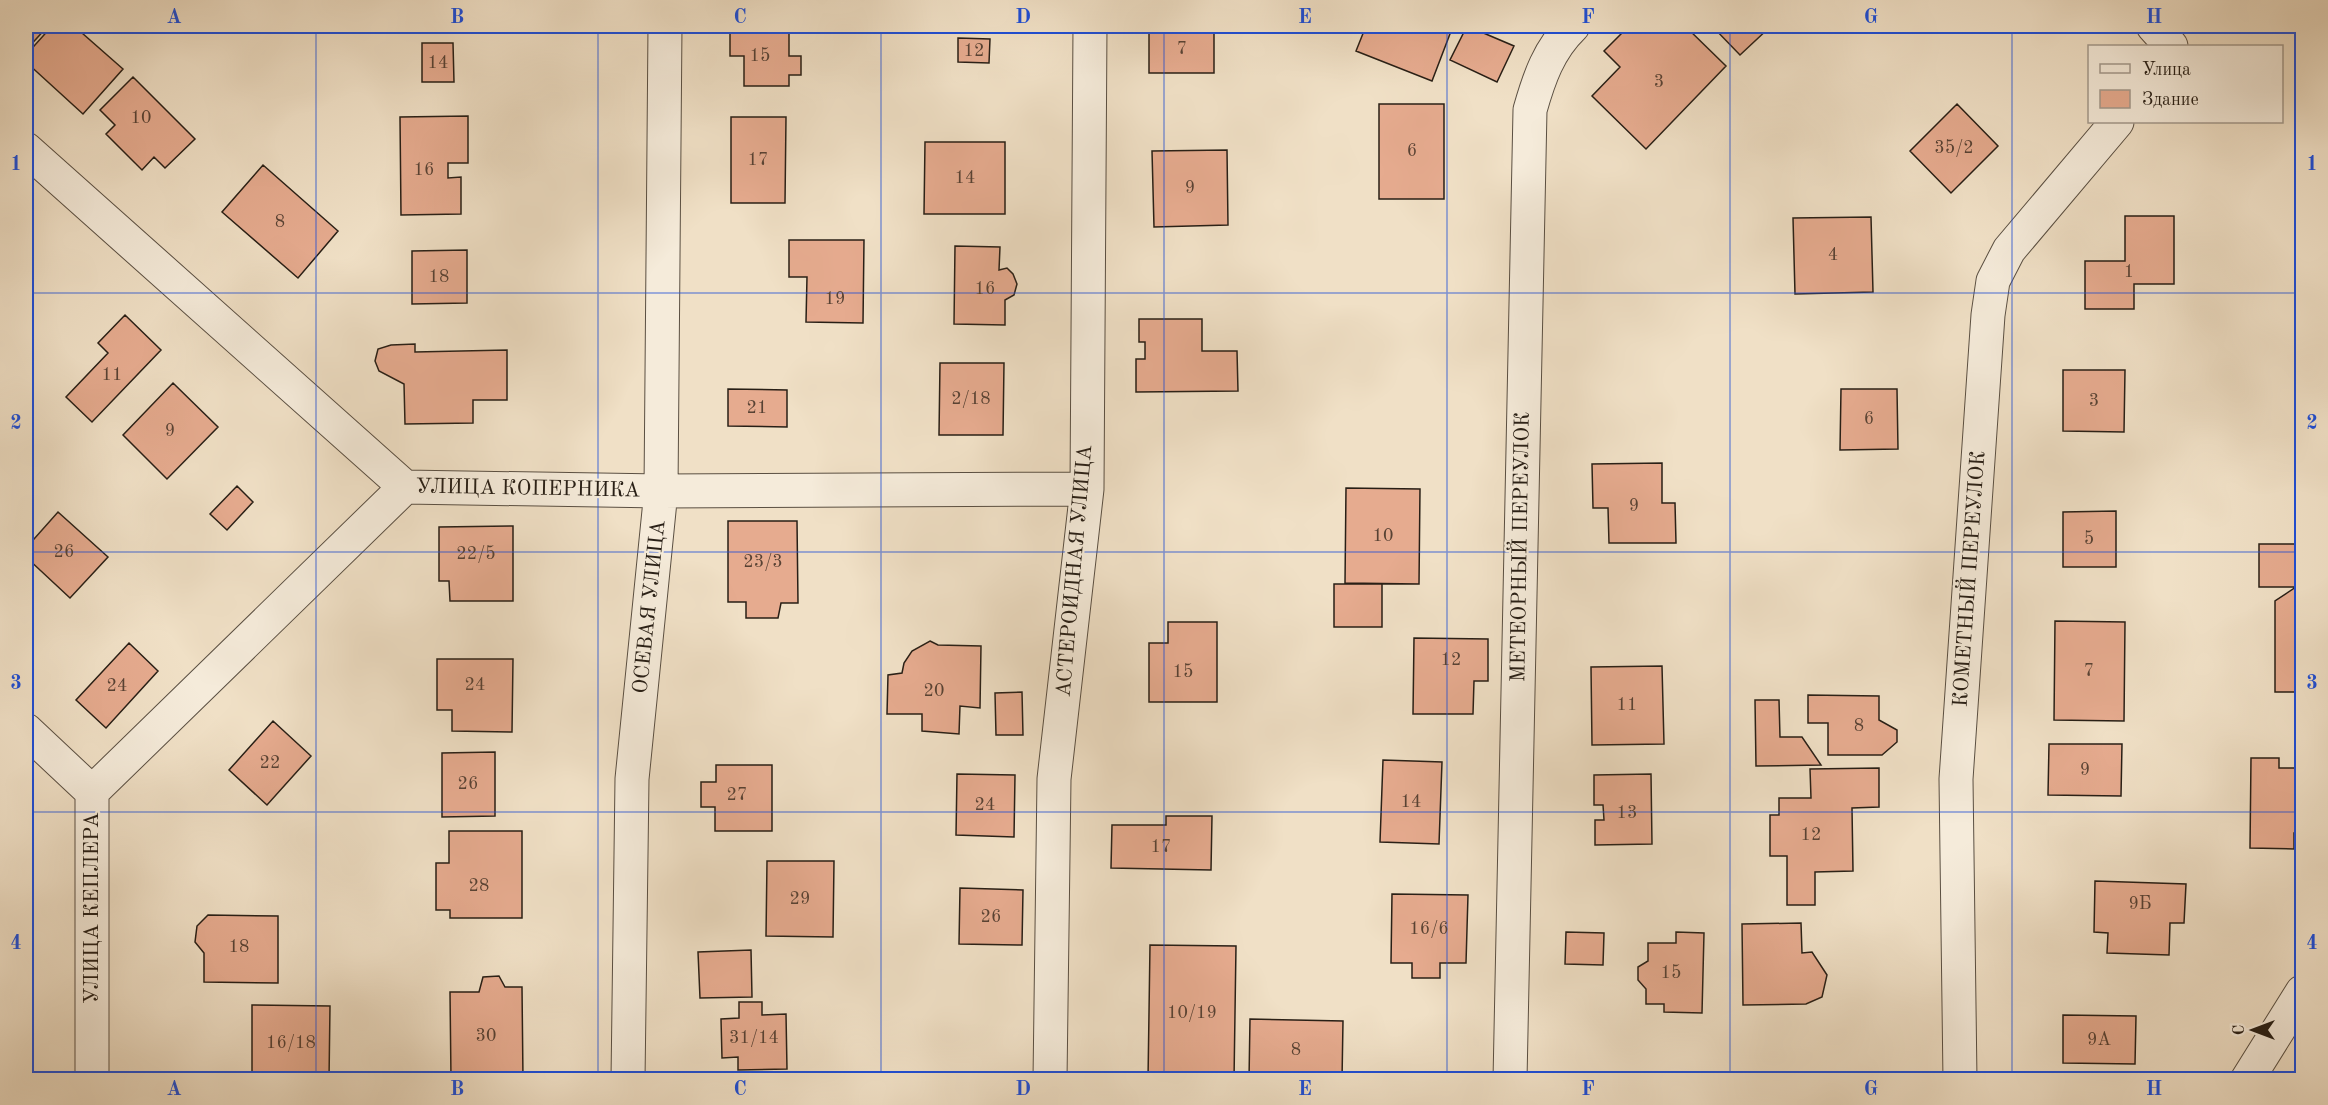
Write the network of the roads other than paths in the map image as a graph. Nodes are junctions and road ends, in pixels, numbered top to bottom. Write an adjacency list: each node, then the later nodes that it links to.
1 (664, 26): 10 (street, ОСЕВАЯ УЛИЦА)
2 (1090, 26): 9 (street, АСТЕРОИДНАЯ УЛИЦА)
3 (1573, 26): 17 (street, МЕТЕОРНЫЙ ПЕРЕУЛОК)
4 (2153, 26): 5 (street)
5 (2170, 45)
6 (2116, 123): 18 (street, КОМЕТНЫЙ ПЕРЕУЛОК)
7 (26, 149): 8 (street, УЛИЦА КОПЕРНИКА)
8 (405, 487): 10 (street, УЛИЦА КОПЕРНИКА); 12 (street)
9 (1087, 489): 10 (street, УЛИЦА КОПЕРНИКА); 16 (street, АСТЕРОИДНАЯ УЛИЦА)
10 (661, 491): 15 (street, ОСЕВАЯ УЛИЦА)
11 (26, 730): 12 (street, УЛИЦА КЕПЛЕРА)
12 (92, 792): 14 (street, УЛИЦА КЕПЛЕРА)
13 (2302, 992): 19 (street)
14 (92, 1080)
15 (628, 1080)
16 (1050, 1080)
17 (1510, 1080)
18 (1960, 1080)
19 (2247, 1080)

